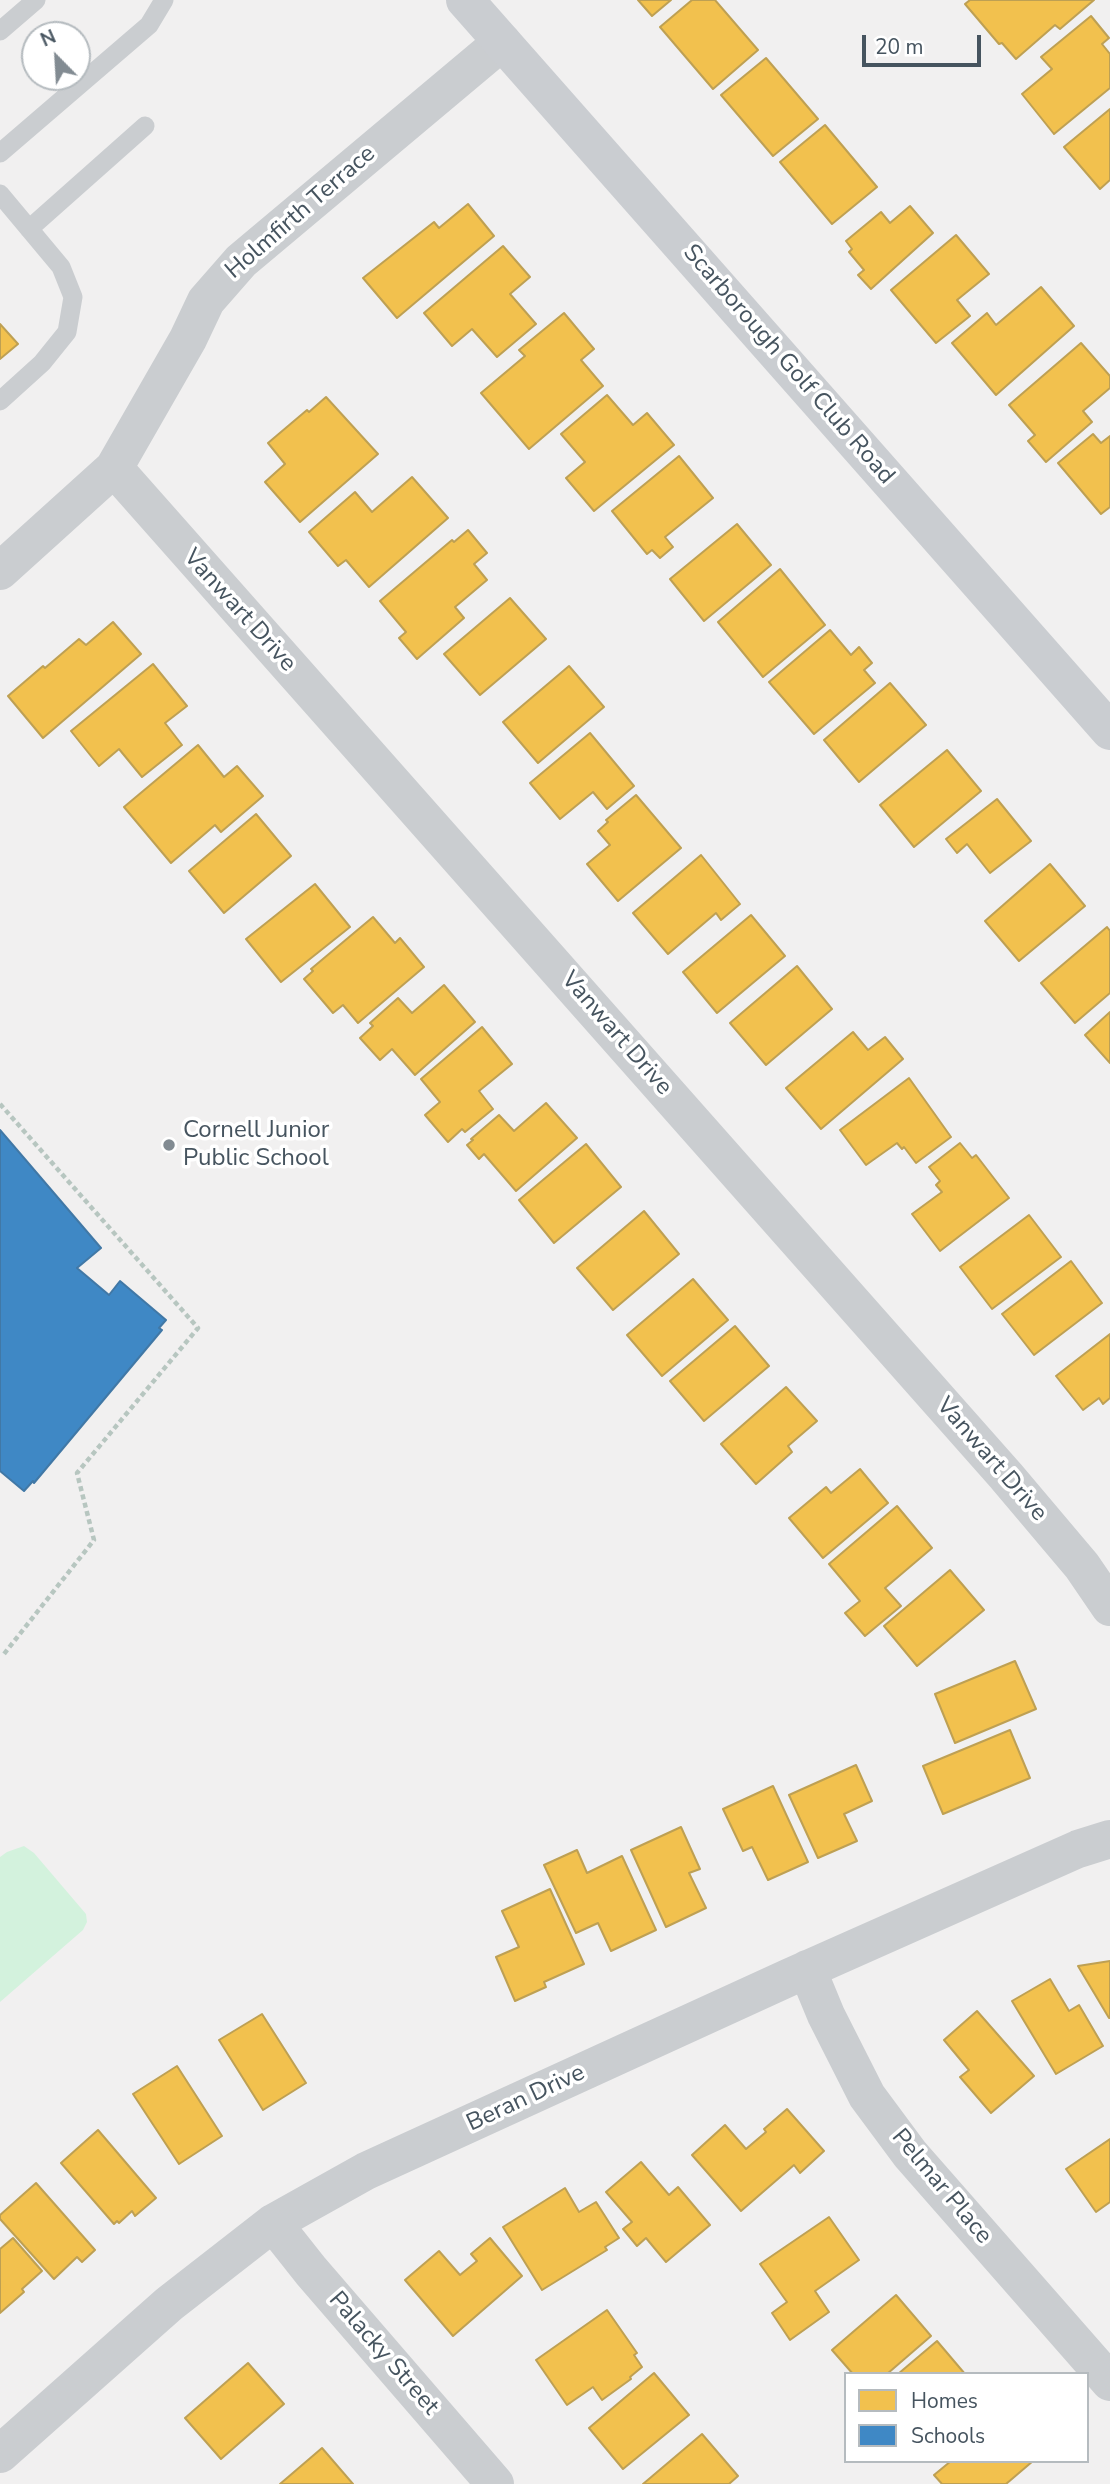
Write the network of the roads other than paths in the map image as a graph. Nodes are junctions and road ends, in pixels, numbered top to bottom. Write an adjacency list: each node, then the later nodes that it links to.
1 (36, 0): 4 (lane)
2 (164, 0): 7 (lane)
3 (465, 0): 5 (street, Scarborough Golf Club Road)
4 (0, 31)
5 (502, 42): 11 (street, Holmfirth Terrace); 13 (street, Scarborough Golf Club Road)
6 (145, 126): 9 (lane)
7 (0, 153)
8 (0, 194): 9 (lane)
9 (29, 229): 10 (lane)
10 (0, 401)
11 (114, 468): 12 (street, Holmfirth Terrace); 14 (street, Vanwart Drive)
12 (0, 571)
13 (1110, 731)
14 (1110, 1607)
15 (1110, 1839): 16 (street, Beran Drive)
16 (807, 1969): 17 (street, Beran Drive); 18 (street, Pelmar Place)
17 (273, 2223): 19 (street, Beran Drive); 20 (street, Palacky Street)
18 (1110, 2382)
19 (0, 2454)
20 (495, 2484)

